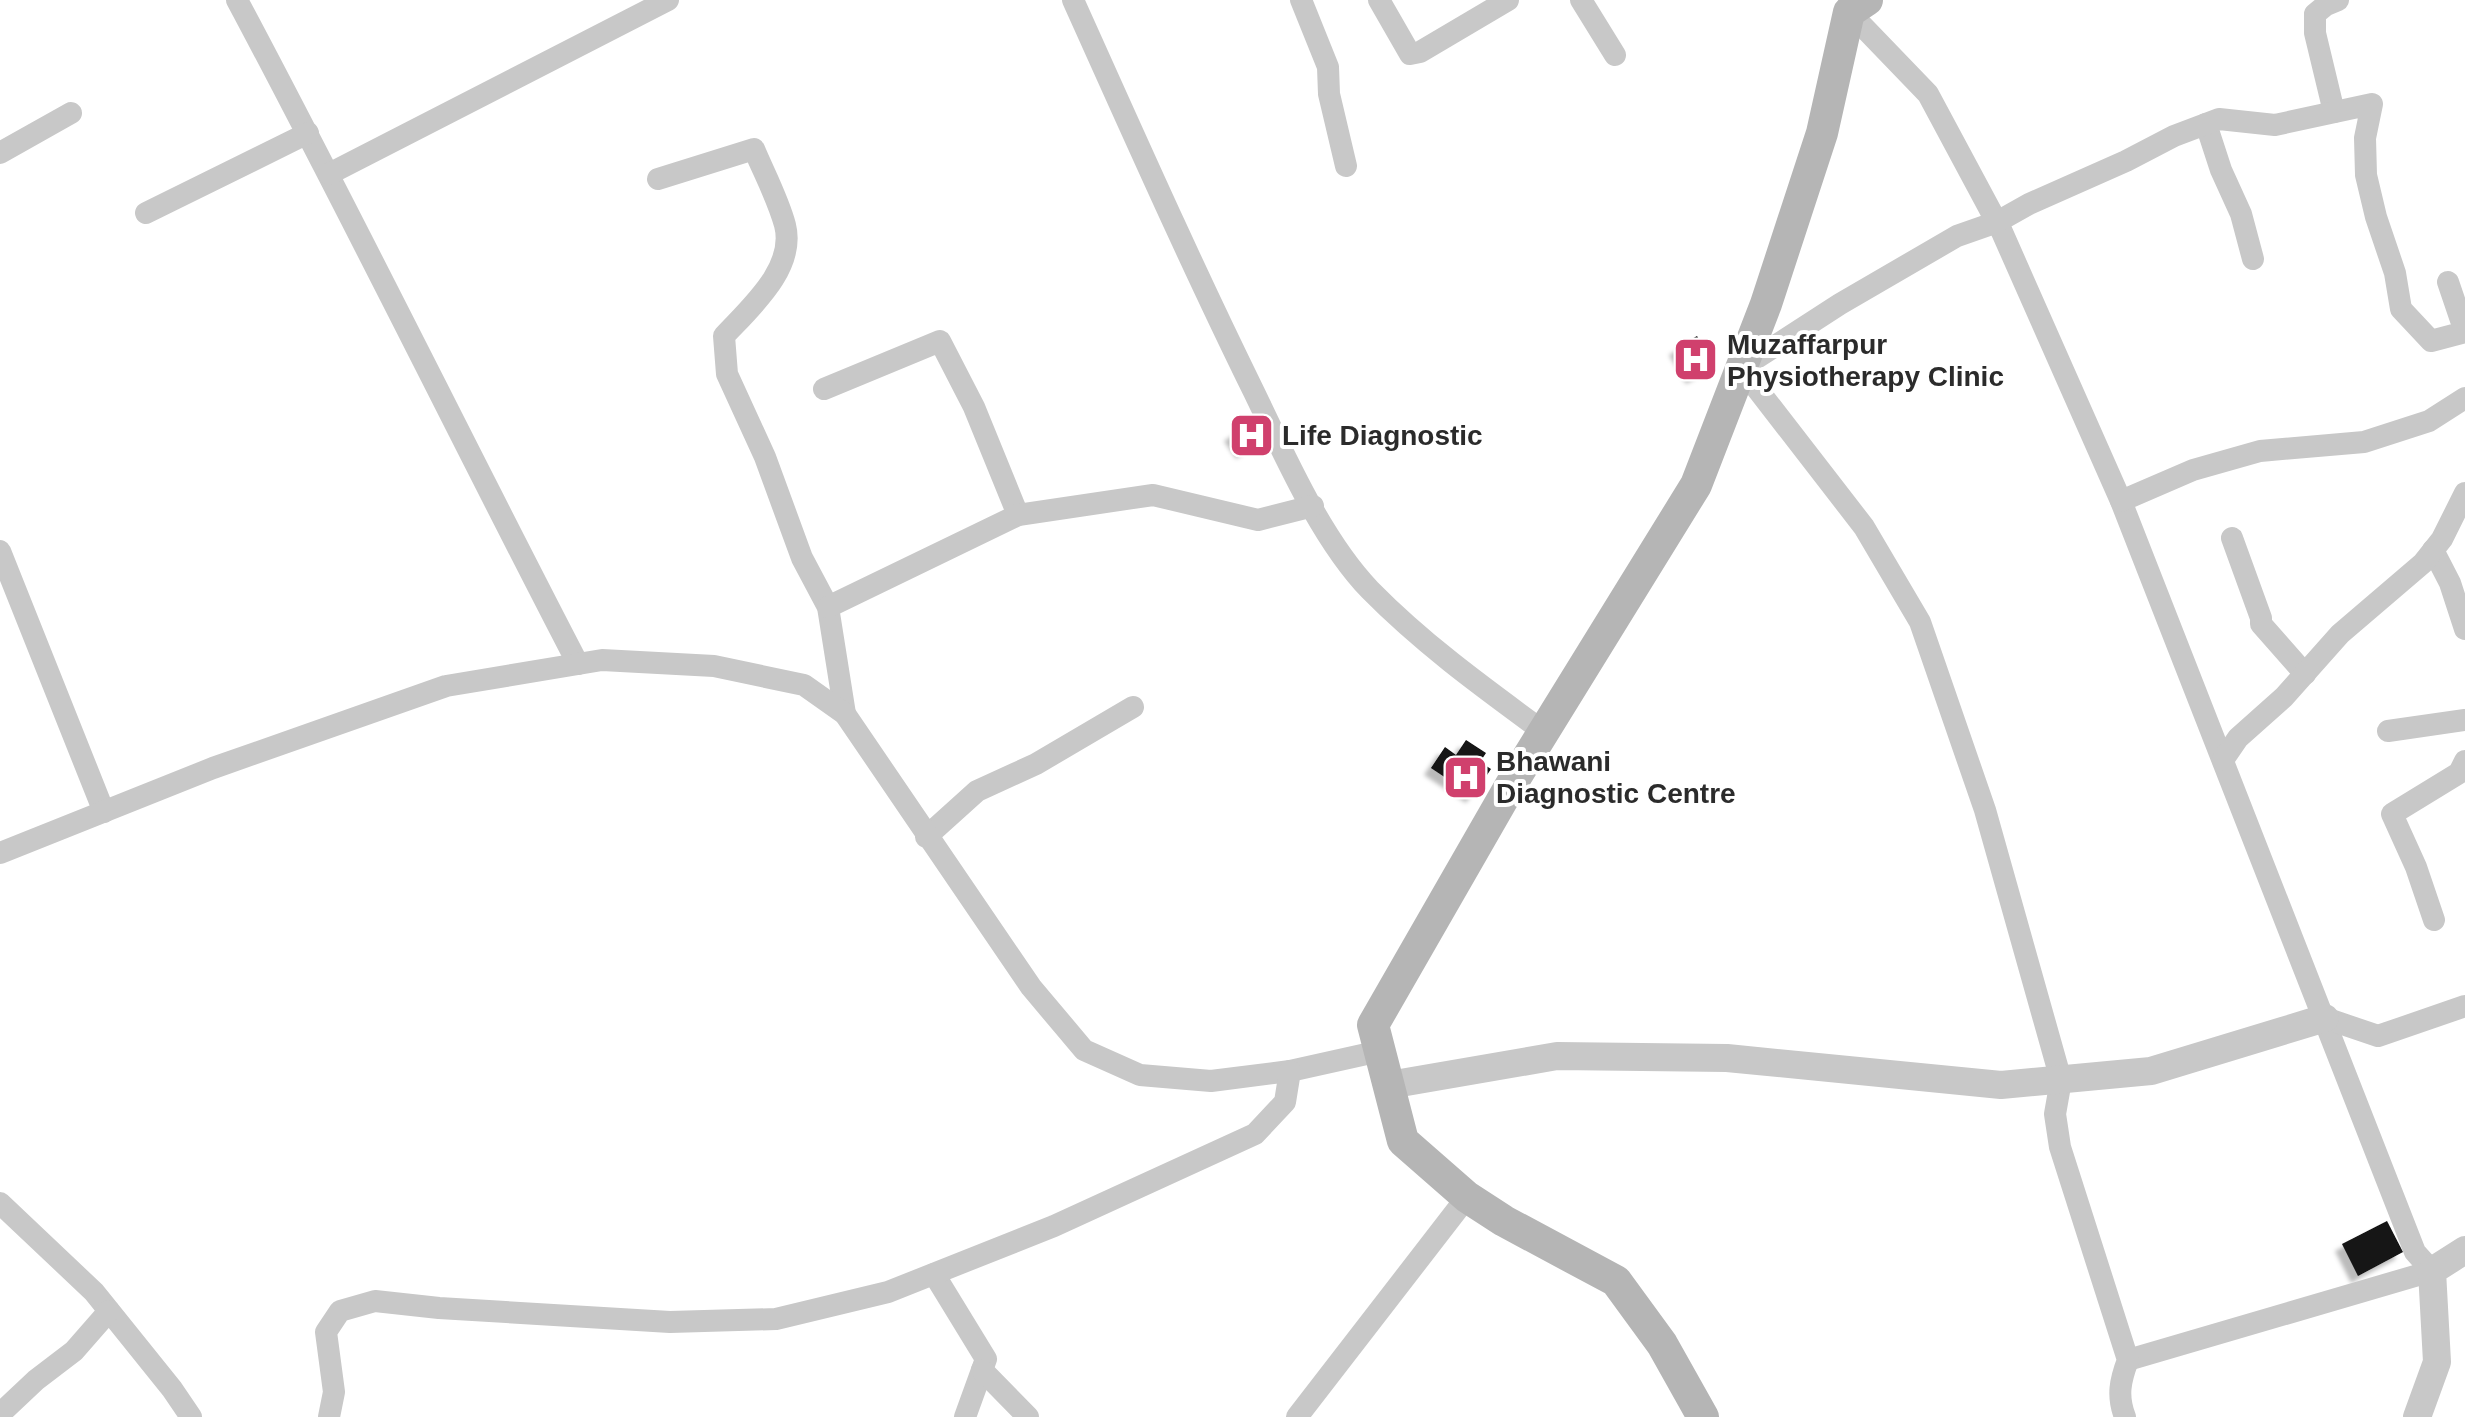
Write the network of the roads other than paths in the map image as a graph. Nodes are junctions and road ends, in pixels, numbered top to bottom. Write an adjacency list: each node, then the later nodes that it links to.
1 (237, 0): 14 (street)
2 (668, 0): 17 (street)
3 (1073, 0): 28 (street)
4 (1301, 0): 16 (street)
5 (1379, 0): 6 (street)
6 (1508, 0)
7 (1581, 0): 10 (street)
8 (2338, 0): 11 (street)
9 (1852, 4): 20 (street); 23 (main road)
10 (1615, 55)
11 (2334, 112): 13 (street); 22 (street)
12 (71, 113): 15 (street)
13 (2206, 124): 20 (street); 21 (street)
14 (308, 133): 17 (street); 19 (street)
15 (0, 153)
16 (1346, 166)
17 (329, 174): 35 (street)
18 (658, 179): 33 (street)
19 (146, 213)
20 (1997, 222): 23 (street); 27 (street)
21 (2253, 259)
22 (2448, 282)
23 (1741, 368): 41 (main road); 52 (street)
24 (824, 389): 29 (street)
25 (2465, 398): 27 (street)
26 (2465, 493): 31 (street)
27 (2121, 501): 42 (street)
28 (1313, 506): 29 (street); 41 (street)
29 (1018, 515): 33 (street)
30 (2232, 538): 36 (street)
31 (2433, 550): 34 (street); 36 (street)
32 (0, 551): 44 (street)
33 (828, 607): 38 (street)
34 (2465, 629)
35 (578, 664): 38 (street); 44 (street)
36 (2305, 674): 42 (street)
37 (1133, 707): 45 (street)
38 (845, 714): 45 (street)
39 (2465, 720): 40 (street)
40 (2388, 731)
41 (1544, 732): 50 (main road)
42 (2223, 760): 49 (street)
43 (2465, 761): 47 (street)
44 (104, 812): 46 (street)
45 (926, 837): 51 (street)
46 (0, 853)
47 (2434, 920)
48 (2465, 1006): 49 (street)
49 (2325, 1018): 52 (street); 57 (street)
50 (1380, 1051): 51 (street); 53 (main road)
51 (1290, 1071): 58 (street)
52 (2061, 1080): 53 (street); 60 (street)
53 (1389, 1085): 54 (main road)
54 (1467, 1197): 67 (street); 68 (main road)
55 (0, 1203): 59 (street)
56 (2465, 1250): 57 (street)
57 (2432, 1271): 60 (street); 70 (street)
58 (934, 1274): 61 (street); 64 (street)
59 (109, 1311): 62 (street); 63 (street)
60 (2128, 1360): 69 (street)
61 (982, 1370): 65 (street); 66 (street)
62 (2, 1414)
63 (191, 1417)
64 (329, 1417)
65 (965, 1417)
66 (1028, 1417)
67 (1297, 1417)
68 (1703, 1417)
69 (2125, 1417)
70 (2417, 1417)

